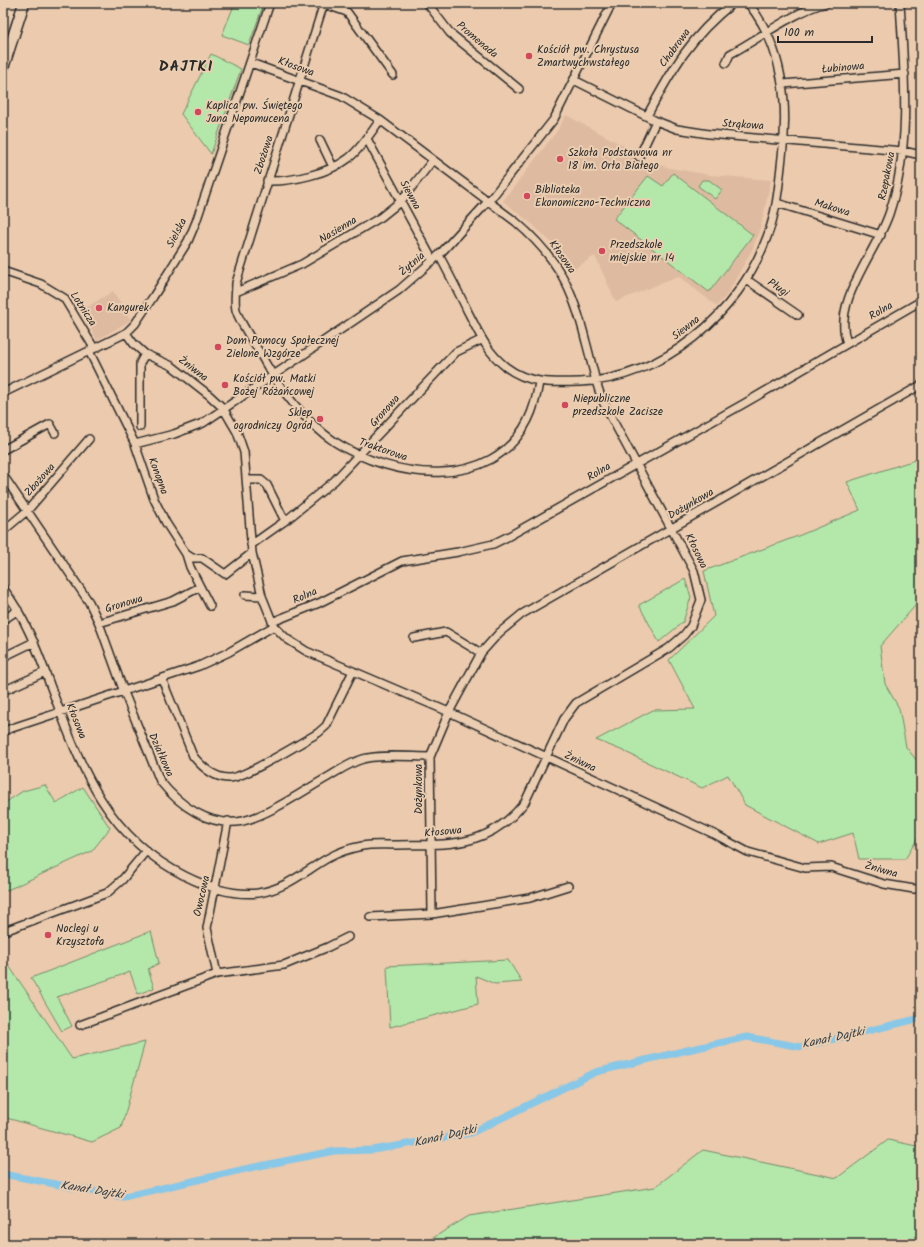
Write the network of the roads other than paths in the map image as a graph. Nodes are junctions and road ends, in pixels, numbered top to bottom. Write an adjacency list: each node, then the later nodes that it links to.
1 (12, 3): 11 (main road)
2 (24, 3): 15 (main road)
3 (270, 3): 13 (street, Sielska)
4 (324, 3): 16 (street); 18 (street, Zbożowa)
5 (427, 3): 21 (street, Promenada)
6 (612, 3): 19 (street, Żytnia)
7 (733, 3): 22 (street, Chabrowa)
8 (748, 3): 12 (street, Siewna)
9 (826, 3): 12 (street)
10 (900, 3): 17 (street, Rzepakowa)
11 (3, 30)
12 (767, 34): 14 (street); 20 (street, Siewna)
13 (251, 63): 18 (street, Kłosowa); 45 (street, Sielska)
14 (726, 63)
15 (3, 68)
16 (393, 74)
17 (904, 74): 20 (street, Łubinowa); 28 (street, Rzepakowa)
18 (299, 80): 23 (street, Kłosowa); 33 (street, Zbożowa)
19 (574, 80): 22 (street, Strąkowa); 35 (street, Żytnia)
20 (783, 84): 26 (street, Siewna)
21 (519, 89)
22 (648, 116): 24 (street, Strąkowa)
23 (380, 120): 25 (street); 31 (street, Kłosowa)
24 (656, 121): 26 (street, Strąkowa); 30 (street)
25 (367, 139): 32 (street); 34 (street, Siewna)
26 (784, 139): 28 (street, Strąkowa); 36 (street, Siewna)
27 (320, 140): 32 (street)
28 (903, 151): 29 (street, Strąkowa); 37 (street, Rzepakowa)
29 (921, 155)
30 (639, 157)
31 (433, 160): 34 (street, Nasienna); 35 (street, Kłosowa)
32 (333, 167): 33 (street)
33 (267, 181): 42 (street, Zbożowa)
34 (401, 201): 39 (street, Siewna); 42 (street, Nasienna)
35 (488, 202): 38 (street, Żytnia); 51 (street, Kłosowa)
36 (777, 203): 37 (street, Makowa); 41 (street, Siewna)
37 (881, 235): 47 (street, Rzepakowa)
38 (439, 255): 39 (street, Żytnia); 46 (street, Siewna)
39 (433, 261): 50 (street, Żytnia)
40 (3, 271): 48 (street, Lotnicza)
41 (747, 280): 44 (street, Pługi); 51 (street, Siewna)
42 (236, 292): 50 (street, Traktorowa)
43 (921, 301): 47 (street, Rolna)
44 (798, 315)
45 (126, 333): 48 (street, Sielska); 49 (street, Żniwna)
46 (481, 340): 52 (street, Siewna); 61 (street, Gronowa)
47 (847, 343): 62 (street, Rolna)
48 (91, 350): 54 (street, Sielska); 59 (street, Konopna)
49 (144, 354): 55 (street, Żniwna); 56 (street)
50 (271, 375): 55 (street, Żytnia); 61 (street, Traktorowa)
51 (596, 381): 52 (street, Siewna); 62 (street, Kłosowa)
52 (540, 382): 61 (street, Traktorowa)
53 (921, 385): 67 (street, Dożynkowa)
54 (3, 393)
55 (223, 408): 59 (street, Żytnia); 64 (street, Żniwna)
56 (140, 427)
57 (55, 432): 60 (street)
58 (89, 439): 65 (street, Zbożowa)
59 (135, 444): 71 (street, Konopna)
60 (3, 450)
61 (359, 455): 66 (street, Gronowa)
62 (636, 463): 67 (street, Kłosowa); 80 (street, Rolna)
63 (3, 475): 65 (street, Działkowa)
64 (247, 480): 66 (street); 69 (street, Żniwna)
65 (28, 510): 68 (street, Zbożowa); 79 (street, Działkowa)
66 (285, 521): 69 (street, Gronowa)
67 (672, 528): 83 (street, Dożynkowa); 94 (street, Kłosowa)
68 (3, 530)
69 (251, 545): 70 (street, Żniwna)
70 (252, 553): 71 (street); 75 (street, Żniwna)
71 (186, 554): 72 (street, Konopna)
72 (200, 587): 76 (street, Konopna); 79 (street, Gronowa)
73 (3, 588): 77 (street, Kłosowa)
74 (245, 595): 75 (street)
75 (262, 596): 80 (street, Żniwna)
76 (210, 606)
77 (18, 610): 78 (street); 82 (street, Kłosowa)
78 (3, 620)
79 (99, 624): 89 (street, Działkowa)
80 (273, 624): 85 (street, Żniwna); 87 (street, Rolna)
81 (414, 638): 83 (street)
82 (34, 642): 84 (street); 86 (street, Kłosowa)
83 (481, 653): 91 (street, Dożynkowa)
84 (3, 657)
85 (353, 671): 87 (street); 91 (street, Żniwna)
86 (45, 672): 88 (street); 90 (street, Kłosowa)
87 (162, 679): 89 (street, Rolna)
88 (3, 691)
89 (124, 692): 90 (street, Rolna); 95 (street, Działkowa)
90 (60, 712): 92 (street, Rolna); 97 (street, Kłosowa)
91 (449, 712): 93 (street, Dożynkowa); 94 (street, Żniwna)
92 (3, 731)
93 (430, 757): 95 (street, Działkowa); 96 (street, Dożynkowa)
94 (546, 758): 96 (street, Kłosowa); 100 (street, Żniwna)
95 (228, 821): 99 (street, Owocowa)
96 (430, 845): 99 (street, Kłosowa); 101 (street, Dożynkowa)
97 (146, 851): 99 (street, Kłosowa); 103 (street)
98 (568, 886): 101 (street)
99 (216, 888): 105 (street, Owocowa)
100 (921, 888)
101 (432, 914): 102 (street)
102 (370, 916)
103 (7, 930)
104 (348, 937): 105 (street)
105 (217, 974): 106 (street)
106 (80, 1024)

